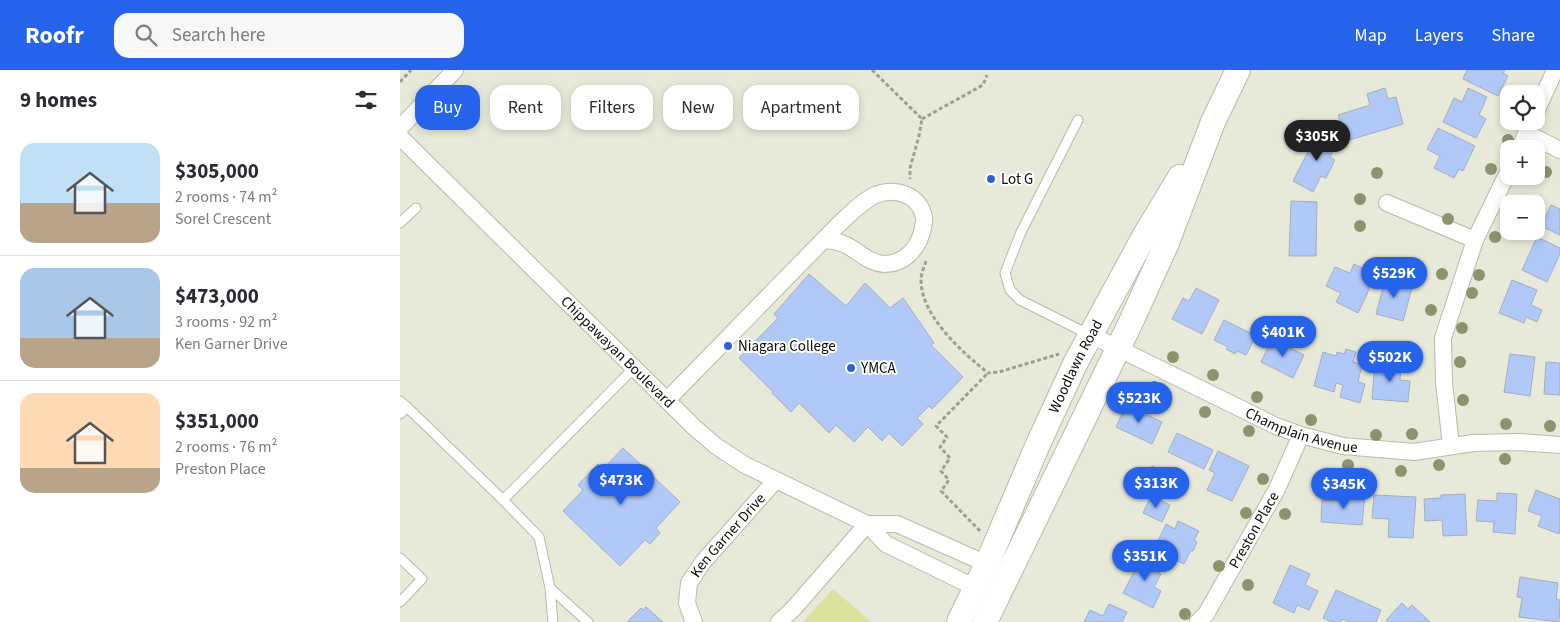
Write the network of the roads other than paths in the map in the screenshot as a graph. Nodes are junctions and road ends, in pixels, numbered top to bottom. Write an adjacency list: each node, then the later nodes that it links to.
1 (455, 70): 7 (street)
2 (1238, 70): 6 (main road, Woodlawn Road)
3 (1556, 70): 4 (street)
4 (1545, 93)
5 (1078, 120): 17 (lane)
6 (1213, 122): 17 (main road, Woodlawn Road); 18 (main road, Woodlawn Road)
7 (400, 128)
8 (1533, 130): 10 (street)
9 (400, 137): 19 (street, Chippawayan Boulevard)
10 (1560, 150)
11 (1502, 185): 16 (street)
12 (1387, 203): 16 (street)
13 (416, 208): 14 (lane)
14 (400, 223)
15 (824, 240): 15 (street); 20 (street)
16 (1475, 240): 24 (street)
17 (1091, 335): 18 (street, Champlain Avenue); 29 (main road, Woodlawn Road)
18 (1118, 348): 22 (street, Champlain Avenue); 39 (main road, Woodlawn Road)
19 (634, 368): 20 (street, Chippawayan Boulevard); 26 (lane)
20 (667, 400): 25 (street, Chippawayan Boulevard)
21 (402, 407): 26 (lane)
22 (1301, 435): 24 (street, Champlain Avenue); 33 (street, Preston Place)
23 (1560, 445): 24 (street, Champlain Avenue)
24 (1451, 446)
25 (774, 481): 27 (street, Chippawayan Boulevard); 36 (street, Ken Garner Drive)
26 (503, 500): 30 (lane)
27 (867, 524): 29 (street, Chippawayan Boulevard); 31 (street, Chippawayan Boulevard); 37 (street)
28 (400, 558): 32 (lane)
29 (987, 564): 31 (main road, Woodlawn Road)
30 (550, 588): 34 (lane); 35 (lane)
31 (976, 588): 38 (main road, Woodlawn Road)
32 (400, 602)
33 (1207, 619)
34 (553, 622)
35 (588, 622)
36 (694, 622)
37 (779, 622)
38 (959, 622)
39 (985, 622)

